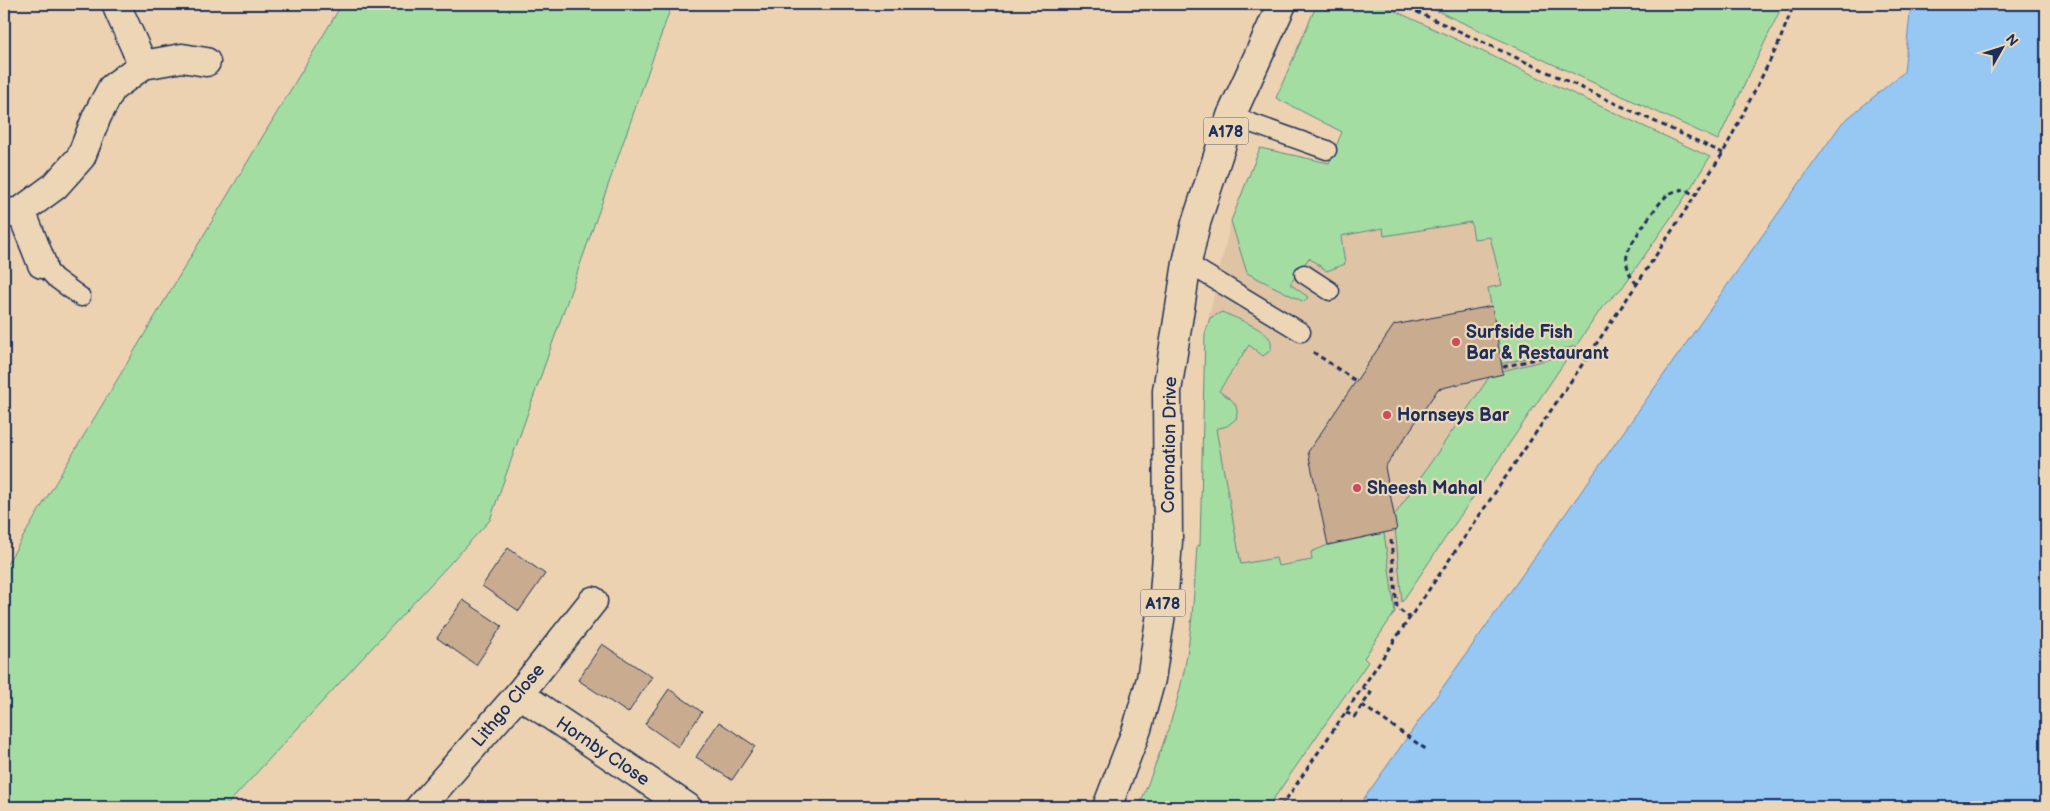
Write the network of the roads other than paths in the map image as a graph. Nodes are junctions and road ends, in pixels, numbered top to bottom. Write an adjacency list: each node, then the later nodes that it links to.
1 (1282, 4): 5 (street, Coronation Drive / A178)
2 (118, 9): 4 (street)
3 (206, 62): 4 (street)
4 (143, 64): 7 (street)
5 (1231, 116): 6 (lane); 9 (street, Coronation Drive / A178)
6 (1327, 150)
7 (12, 213): 8 (street)
8 (42, 264): 12 (lane)
9 (1187, 264): 13 (lane); 18 (street, Coronation Drive / A178)
10 (1304, 274): 11 (lane)
11 (1330, 291)
12 (81, 297)
13 (1301, 332)
14 (593, 600): 15 (street, Lithgo Close)
15 (519, 694): 16 (street, Lithgo Close); 17 (street, Hornby Close)
16 (420, 807)
17 (687, 807)
18 (1107, 807)

